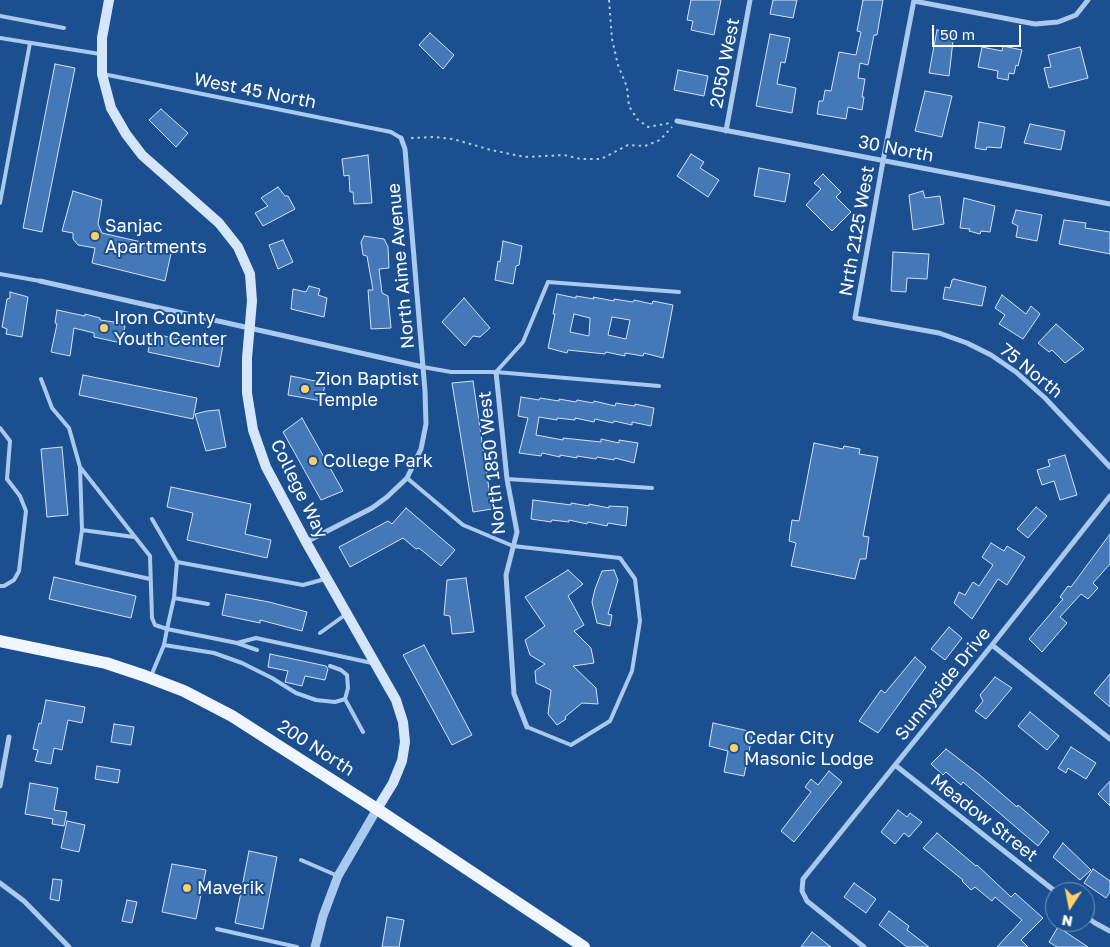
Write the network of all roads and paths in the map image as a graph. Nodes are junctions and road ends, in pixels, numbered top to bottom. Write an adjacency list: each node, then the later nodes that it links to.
1 (109, 0): 10 (main road, College Way)
2 (609, 0): 12 (path)
3 (750, 0): 13 (street, 2050 West)
4 (1088, 0): 5 (street)
5 (914, 1): 15 (street, Nrth 2125 West)
6 (0, 16): 7 (lane)
7 (64, 28)
8 (0, 38): 9 (lane)
9 (30, 43): 10 (lane); 16 (lane)
10 (102, 55): 11 (main road, College Way)
11 (102, 74): 14 (lane, West 45 North); 22 (main road, College Way)
12 (677, 121): 13 (street, 30 North); 14 (path)
13 (726, 131): 15 (street, 30 North)
14 (401, 138): 23 (street, North Aime Avenue)
15 (883, 161): 17 (street, 30 North); 21 (street, Nrth 2125 West)
16 (0, 203)
17 (1110, 204)
18 (0, 274): 19 (lane)
19 (40, 281): 22 (street)
20 (679, 292): 24 (lane)
21 (855, 318): 29 (street, 75 North)
22 (250, 329): 23 (street); 37 (main road, College Way)
23 (423, 367): 24 (lane); 30 (street, North Aime Avenue)
24 (496, 372): 26 (lane); 31 (street, North 1850 West)
25 (41, 379): 28 (lane)
26 (659, 386)
27 (0, 428): 42 (lane)
28 (80, 467): 35 (lane); 36 (lane)
29 (1110, 467)
30 (407, 478): 37 (street, North Aime Avenue); 38 (lane)
31 (507, 479): 32 (lane); 38 (street, North 1850 West)
32 (652, 488)
33 (1110, 496): 51 (street, Sunnyside Drive)
34 (152, 519): 39 (lane)
35 (82, 530): 36 (lane); 41 (lane)
36 (134, 537): 41 (lane)
37 (306, 542): 40 (main road, College Way)
38 (513, 546): 57 (street, North 1850 West); 57 (lane)
39 (177, 562): 40 (lane); 43 (lane)
40 (327, 578): 45 (main road, College Way)
41 (150, 579): 46 (lane)
42 (0, 586)
43 (174, 598): 44 (lane); 46 (lane)
44 (208, 604)
45 (347, 613): 47 (lane); 53 (main road, College Way)
46 (167, 629): 49 (lane); 50 (lane)
47 (320, 633)
48 (0, 641): 55 (main road, 200 North)
49 (237, 643): 52 (lane); 53 (lane)
50 (164, 645): 55 (lane); 56 (lane)
51 (992, 645): 60 (street); 61 (street, Sunnyside Drive)
52 (256, 650)
53 (375, 664): 63 (main road, College Way)
54 (330, 666): 56 (lane)
55 (150, 678): 63 (main road, 200 North)
56 (345, 699): 58 (lane)
57 (527, 728)
58 (363, 732)
59 (9, 737): 62 (street)
60 (1110, 739)
61 (895, 765): 67 (street, Meadow Street); 75 (street, Sunnyside Drive)
62 (0, 786)
63 (377, 809): 65 (street); 74 (main road, 200 North)
64 (302, 860): 65 (lane)
65 (338, 876): 73 (street)
66 (0, 883): 71 (street)
67 (1045, 883)
68 (1095, 924): 70 (street)
69 (217, 929): 72 (lane)
70 (1110, 931)
71 (69, 947)
72 (298, 947)
73 (315, 947)
74 (584, 947)
75 (864, 947)

